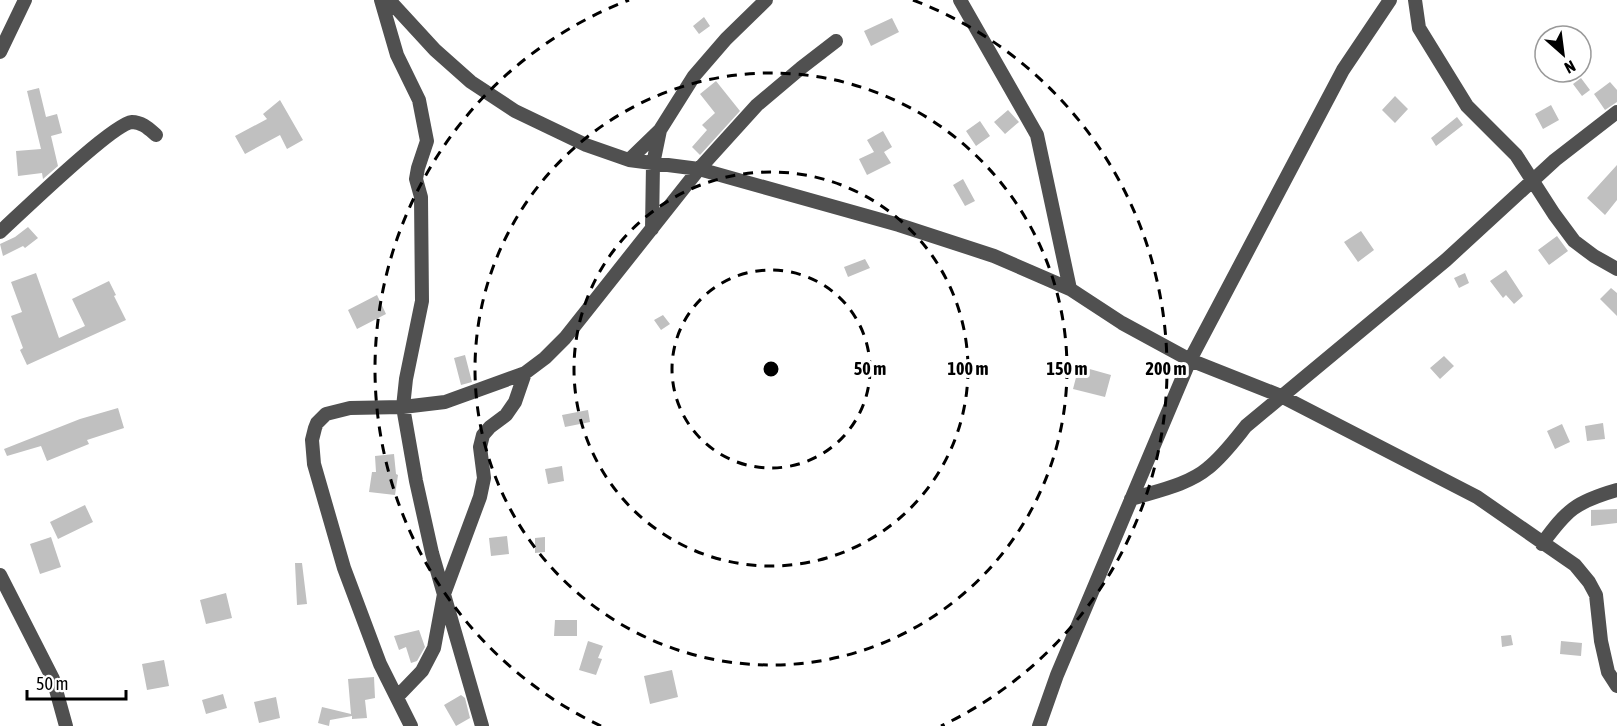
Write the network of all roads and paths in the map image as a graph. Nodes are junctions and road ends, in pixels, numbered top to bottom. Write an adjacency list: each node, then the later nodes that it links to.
1 (25, 0): 9 (street)
2 (381, 0): 24 (street)
3 (389, 0): 13 (street)
4 (766, 0): 11 (street)
5 (960, 0): 20 (street)
6 (1390, 0): 21 (street)
7 (1414, 0): 16 (street)
8 (836, 41): 15 (street)
9 (0, 52)
10 (1617, 112): 16 (street)
11 (660, 130): 13 (street); 14 (street)
12 (156, 135): 18 (street)
13 (629, 160): 14 (street)
14 (653, 164): 15 (street); 17 (street)
15 (699, 169): 17 (street); 20 (street)
16 (1533, 180): 19 (street); 23 (street)
17 (652, 229): 22 (street)
18 (0, 232)
19 (1617, 269)
20 (1070, 289): 21 (street)
21 (1190, 360): 23 (street); 26 (street)
22 (525, 373): 24 (street); 29 (street)
23 (1281, 396): 26 (street); 27 (street)
24 (403, 407): 29 (street); 31 (street)
25 (1617, 490): 27 (street)
26 (1131, 500): 35 (street)
27 (1542, 544): 30 (street)
28 (0, 575): 32 (street)
29 (444, 594): 31 (street); 34 (street)
30 (1617, 686)
31 (397, 697): 33 (street)
32 (66, 726)
33 (411, 726)
34 (482, 726)
35 (1039, 726)

